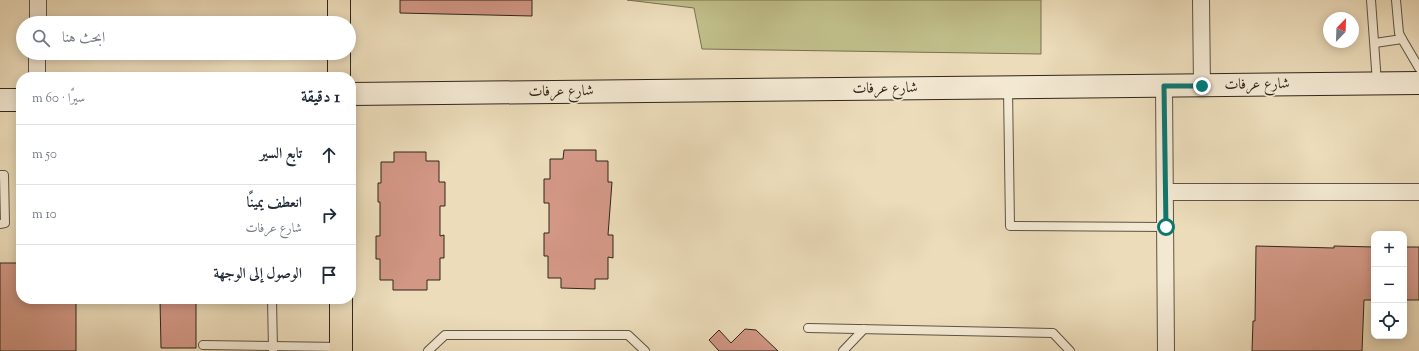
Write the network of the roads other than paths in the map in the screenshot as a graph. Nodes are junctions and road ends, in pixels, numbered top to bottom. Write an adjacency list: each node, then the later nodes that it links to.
1 (38, 0): 6 (street)
2 (339, 0): 7 (main road)
3 (1201, 0): 18 (street)
4 (1371, 0): 9 (lane)
5 (1396, 0): 8 (lane)
6 (38, 16)
7 (339, 16)
8 (1402, 39): 9 (lane); 12 (lane)
9 (1374, 43): 16 (lane)
10 (37, 60): 13 (street)
11 (339, 60): 14 (main road)
12 (1419, 68)
13 (37, 72)
14 (339, 72)
15 (1419, 83): 16 (street, شارع عرفات)
16 (1378, 84): 18 (street, شارع عرفات)
17 (1164, 86): 18 (street, شارع عرفات); 19 (street, شارع عرفات); 24 (street)
18 (1202, 86)
19 (1008, 88): 20 (street, شارع عرفات); 27 (lane)
20 (356, 94)
21 (0, 100): 22 (street)
22 (16, 100)
23 (0, 175): 26 (lane)
24 (1166, 192): 25 (street); 27 (street)
25 (1419, 192)
26 (0, 224)
27 (1166, 227): 39 (street)
28 (272, 304): 33 (lane)
29 (341, 304): 34 (main road)
30 (808, 328): 31 (lane)
31 (864, 329): 37 (lane); 38 (lane)
32 (203, 345): 33 (lane)
33 (273, 348): 34 (lane)
34 (341, 349)
35 (428, 351): 36 (lane)
36 (645, 351)
37 (843, 351)
38 (1070, 351)
39 (1166, 351)

